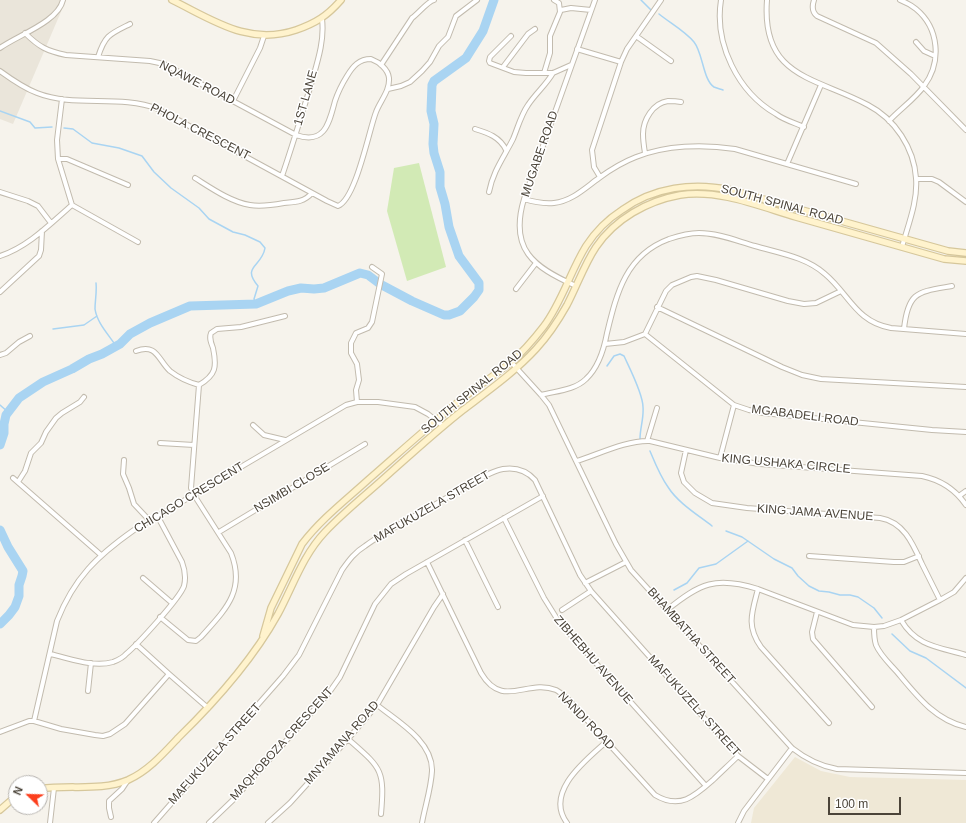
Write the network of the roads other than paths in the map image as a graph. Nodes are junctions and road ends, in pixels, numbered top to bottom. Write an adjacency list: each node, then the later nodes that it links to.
1 (63, 0): 18 (street)
2 (172, 0): 19 (street)
3 (341, 0): 15 (street)
4 (434, 0): 29 (street)
5 (477, 0): 37 (street)
6 (554, 0): 13 (street)
7 (595, 0): 14 (street, MUGABE ROAD)
8 (661, 0): 21 (street)
9 (721, 0): 42 (street)
10 (767, 0): 35 (street)
11 (814, 0): 36 (street)
12 (900, 0): 26 (street)
13 (561, 10): 14 (street); 33 (street)
14 (591, 10): 24 (street, MUGABE ROAD)
15 (322, 19): 19 (street); 45 (street, 1ST LANE)
16 (130, 24): 25 (street)
17 (535, 29): 31 (street)
18 (25, 33): 23 (street); 25 (street, NQAWE ROAD)
19 (264, 36): 39 (street)
20 (511, 36): 31 (street)
21 (636, 36): 27 (street); 28 (street)
22 (916, 42): 26 (street)
23 (0, 48)
24 (577, 49): 28 (street); 30 (street, MUGABE ROAD)
25 (98, 56): 39 (street, NQAWE ROAD)
26 (935, 56): 36 (street)
27 (671, 61)
28 (621, 62): 51 (street)
29 (381, 65): 37 (street); 45 (street)
30 (572, 65): 34 (street); 59 (street, MUGABE ROAD)
31 (503, 67): 33 (street)
32 (0, 71): 38 (street, PHOLA CRESCENT)
33 (544, 73): 34 (street)
34 (553, 73): 46 (street)
35 (821, 84): 41 (street); 42 (street)
36 (924, 87): 41 (street); 44 (street)
37 (388, 89): 58 (street, PHOLA CRESCENT)
38 (62, 99): 48 (street); 50 (street, PHOLA CRESCENT)
39 (233, 101): 45 (street, NQAWE ROAD)
40 (681, 102): 47 (street)
41 (889, 120): 53 (street)
42 (804, 127): 49 (street)
43 (475, 129): 46 (street)
44 (966, 130)
45 (296, 135): 50 (street, 1ST LANE)
46 (506, 150): 57 (street)
47 (645, 153): 49 (street); 51 (street)
48 (58, 159): 55 (street); 61 (street)
49 (788, 164): 54 (street)
50 (282, 176): 58 (street, PHOLA CRESCENT)
51 (600, 177): 59 (street)
52 (195, 178): 58 (street)
53 (917, 179): 60 (street); 64 (street)
54 (856, 184)
55 (128, 185)
56 (0, 192): 62 (street)
57 (489, 192)
58 (312, 193)
59 (524, 199): 70 (street, MUGABE ROAD)
60 (966, 202)
61 (72, 205): 62 (street); 65 (street)
62 (51, 223): 63 (street)
63 (42, 231): 68 (street); 76 (street)
64 (904, 239): 66 (street); 67 (street, SOUTH SPINAL ROAD); 72 (street, SOUTH SPINAL ROAD)
65 (138, 242)
66 (902, 247): 69 (street, SOUTH SPINAL ROAD); 73 (street, SOUTH SPINAL ROAD)
67 (966, 253)
68 (0, 256)
69 (966, 261)
70 (536, 263): 72 (street, MUGABE ROAD); 75 (street)
71 (372, 267): 93 (street)
72 (568, 283): 73 (street, MUGABE ROAD); 87 (street, SOUTH SPINAL ROAD)
73 (576, 286): 88 (street, SOUTH SPINAL ROAD)
74 (952, 286): 80 (street)
75 (516, 288)
76 (0, 292)
77 (841, 292): 78 (street); 80 (street); 84 (street)
78 (657, 307): 81 (street); 90 (street)
79 (285, 316): 89 (street)
80 (904, 329): 82 (street)
81 (645, 334): 84 (street); 94 (street, MGABADELI ROAD)
82 (966, 334)
83 (30, 336): 86 (street)
84 (605, 344): 91 (street)
85 (136, 351): 89 (street)
86 (0, 355)
87 (511, 362): 88 (street, BHAMBATHA STREET); 96 (street, SOUTH SPINAL ROAD)
88 (517, 367): 91 (street, BHAMBATHA STREET); 98 (street, SOUTH SPINAL ROAD)
89 (199, 386): 104 (street)
90 (966, 387)
91 (541, 395): 108 (street, BHAMBATHA STREET)
92 (84, 397): 110 (street)
93 (357, 402): 96 (street, CHICAGO CRESCENT); 100 (street, CHICAGO CRESCENT)
94 (734, 405): 99 (street, MGABADELI ROAD); 106 (street)
95 (657, 408): 101 (street)
96 (437, 420): 98 (street, CHICAGO CRESCENT); 141 (street, SOUTH SPINAL ROAD)
97 (253, 425): 100 (street)
98 (443, 426): 141 (street, SOUTH SPINAL ROAD)
99 (966, 432)
100 (285, 440): 112 (street, CHICAGO CRESCENT)
101 (647, 441): 105 (street, KING USHAKA CIRCLE); 108 (street, KING USHAKA CIRCLE)
102 (160, 443): 104 (street)
103 (365, 444): 119 (street, NSIMBI CLOSE)
104 (194, 445): 112 (street)
105 (686, 450): 106 (street, KING USHAKA CIRCLE); 123 (street, KING JAMA AVENUE)
106 (720, 458): 114 (street, KING USHAKA CIRCLE)
107 (124, 460): 118 (street)
108 (577, 461): 125 (street, BHAMBATHA STREET)
109 (13, 478): 110 (street)
110 (18, 482): 121 (street)
111 (966, 491): 114 (street)
112 (194, 495): 116 (street, CHICAGO CRESCENT); 119 (street)
113 (543, 496): 117 (street, MAQHOBOZA CRESCENT); 128 (street, MAFUKUZELA STREET); 170 (street, MAFUKUZELA STREET)
114 (960, 496): 115 (street, KING USHAKA CIRCLE)
115 (966, 505)
116 (158, 517): 118 (street, CHICAGO CRESCENT); 133 (street)
117 (504, 518): 120 (street, MAQHOBOZA CRESCENT); 162 (street, ZIBHEBHU AVENUE)
118 (150, 521): 121 (street, CHICAGO CRESCENT)
119 (219, 532): 138 (street)
120 (465, 540): 124 (street, MAQHOBOZA CRESCENT); 134 (street)
121 (101, 555): 143 (street, CHICAGO CRESCENT)
122 (809, 556): 123 (street)
123 (918, 556): 132 (street, KING JAMA AVENUE)
124 (427, 562): 131 (street, NANDI ROAD); 171 (street, MAQHOBOZA CRESCENT)
125 (626, 562): 128 (street); 136 (street, BHAMBATHA STREET)
126 (143, 578): 133 (street)
127 (966, 579): 132 (street)
128 (585, 583): 130 (street, MAFUKUZELA STREET)
129 (758, 589): 136 (street); 137 (street); 152 (street)
130 (590, 590): 135 (street); 158 (street, MAFUKUZELA STREET)
131 (443, 594): 148 (street, MNYAMANA ROAD); 156 (street, NANDI ROAD)
132 (940, 600): 139 (street)
133 (172, 603): 138 (street)
134 (498, 607)
135 (562, 610)
136 (667, 610): 157 (street, BHAMBATHA STREET)
137 (817, 612): 140 (street); 149 (street)
138 (160, 617): 142 (street)
139 (901, 620): 140 (street); 144 (street)
140 (874, 627): 153 (street)
141 (261, 642): 150 (street, SOUTH SPINAL ROAD)
142 (136, 644): 145 (street); 146 (street)
143 (50, 654): 145 (street); 151 (street, CHICAGO CRESCENT)
144 (966, 655)
145 (91, 663): 147 (street)
146 (169, 674): 150 (street); 151 (street)
147 (88, 691)
148 (377, 705): 155 (street, MNYAMANA ROAD); 173 (street)
149 (872, 707)
150 (208, 708): 160 (street, SOUTH SPINAL ROAD)
151 (34, 721): 154 (street)
152 (829, 723)
153 (966, 727)
154 (0, 732)
155 (348, 739): 167 (street); 172 (street, MNYAMANA ROAD)
156 (606, 742): 162 (street, NANDI ROAD); 174 (street)
157 (792, 748): 159 (street, BHAMBATHA STREET); 161 (street)
158 (738, 756): 161 (street, MAFUKUZELA STREET); 162 (street, NANDI ROAD)
159 (966, 773)
160 (128, 780): 164 (street, SOUTH SPINAL ROAD); 168 (street)
161 (768, 780): 175 (street)
162 (706, 786)
163 (48, 788): 164 (street, SOUTH SPINAL ROAD)
164 (54, 788): 169 (street)
165 (8, 803): 166 (street)
166 (0, 810)
167 (381, 814)
168 (111, 817)
169 (50, 823)
170 (154, 823)
171 (209, 823)
172 (268, 823)
173 (422, 823)
174 (567, 823)
175 (738, 823)

